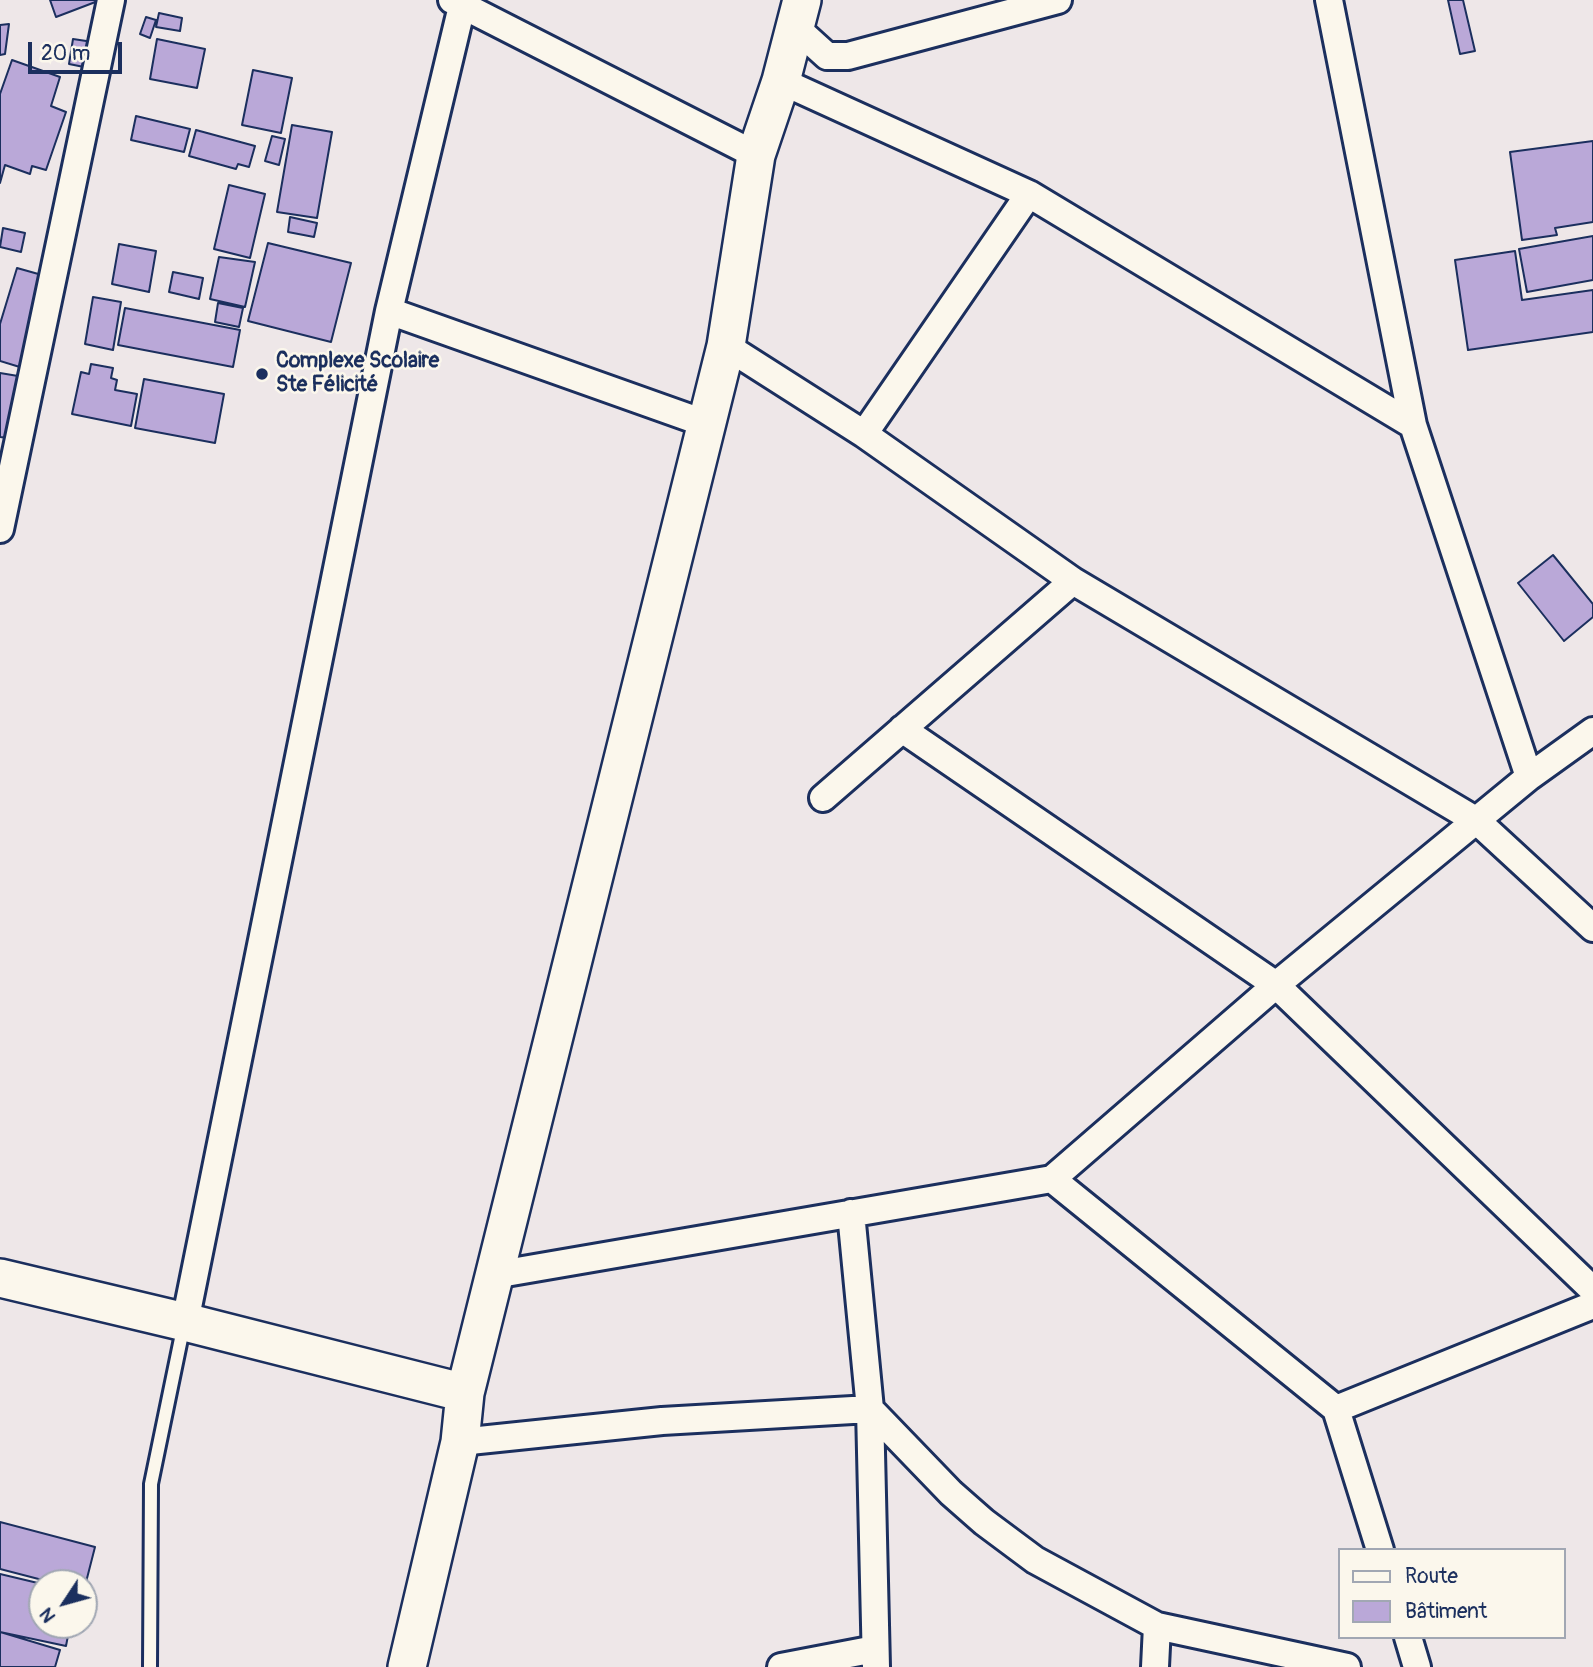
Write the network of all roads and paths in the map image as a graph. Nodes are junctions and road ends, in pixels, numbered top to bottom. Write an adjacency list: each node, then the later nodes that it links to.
1 (111, 0): 14 (street)
2 (1058, 0): 5 (street)
3 (1329, 0): 12 (street)
4 (457, 3): 7 (street); 9 (street)
5 (798, 13): 6 (main road)
6 (781, 81): 7 (main road); 8 (street)
7 (756, 155): 10 (main road)
8 (1029, 194): 12 (street); 13 (street)
9 (389, 311): 11 (street); 29 (street)
10 (726, 346): 11 (main road); 13 (street)
11 (707, 424): 25 (main road)
12 (1413, 425): 18 (street)
13 (864, 434): 15 (street)
14 (0, 529)
15 (1073, 581): 16 (street); 20 (street)
16 (902, 729): 19 (street); 22 (street)
17 (1593, 731): 18 (street)
18 (1529, 777): 20 (street)
19 (823, 798)
20 (1477, 821): 21 (street); 22 (street)
21 (1593, 928)
22 (1276, 985): 23 (street); 27 (street)
23 (1052, 1179): 24 (street); 32 (street)
24 (851, 1213): 25 (street); 31 (street)
25 (495, 1275): 30 (main road)
26 (0, 1278): 29 (main road)
27 (1593, 1290)
28 (1593, 1305): 32 (street)
29 (185, 1322): 30 (main road); 38 (lane)
30 (465, 1393): 33 (main road)
31 (870, 1409): 33 (street); 35 (street); 37 (street)
32 (1336, 1409): 34 (street)
33 (460, 1442): 39 (main road)
34 (1379, 1548)
35 (1157, 1626): 41 (street); 42 (street)
36 (1409, 1639): 43 (street)
37 (875, 1658): 40 (street)
38 (150, 1667)
39 (407, 1667)
40 (781, 1667)
41 (1155, 1667)
42 (1347, 1667)
43 (1417, 1667)

